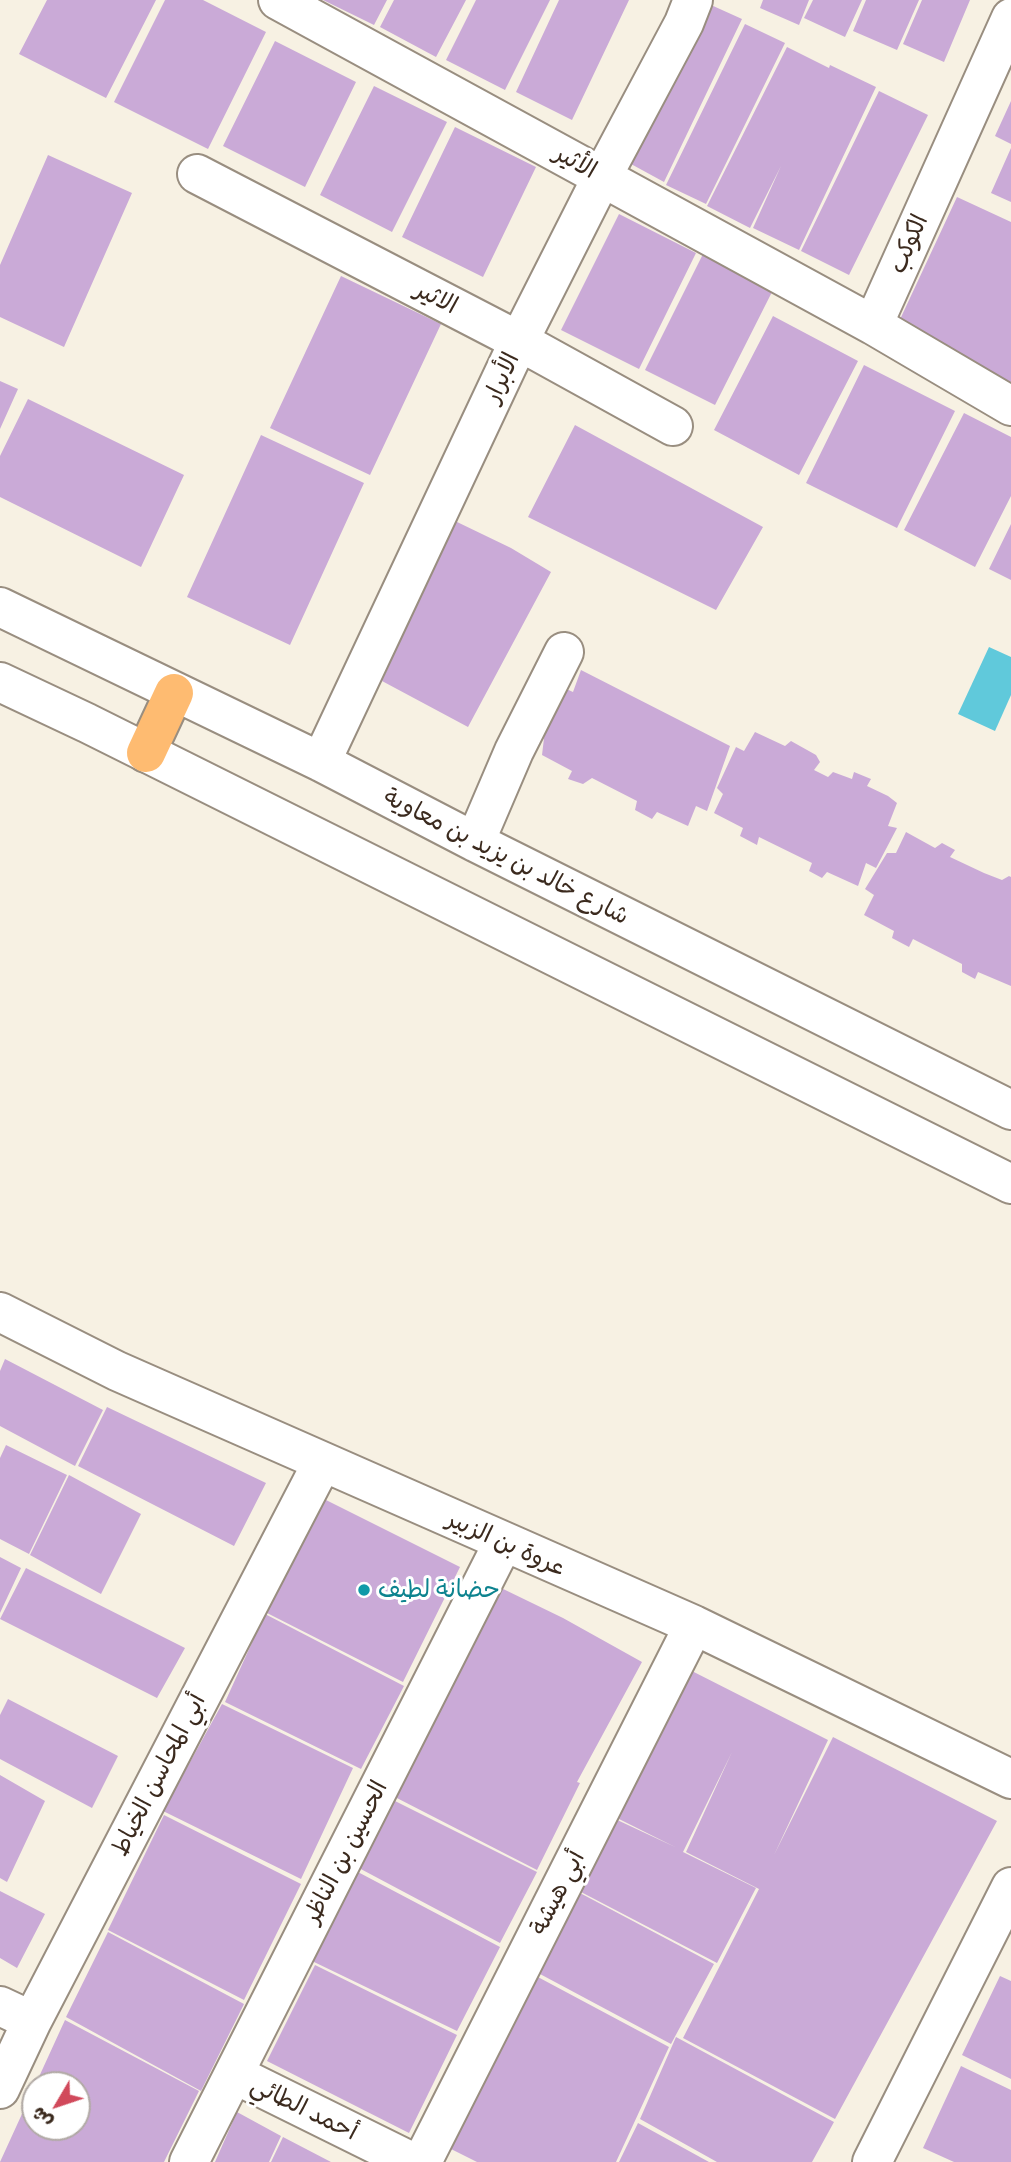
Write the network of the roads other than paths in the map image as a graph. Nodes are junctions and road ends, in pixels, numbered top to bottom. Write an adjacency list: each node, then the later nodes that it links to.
1 (693, 0): 5 (street, الأبرار)
2 (284, 1): 5 (street, الأثير)
3 (1011, 18): 6 (street, الكوكب)
4 (197, 174): 7 (street, الاثير)
5 (602, 177): 6 (street, الأثير); 7 (street, الأبرار)
6 (873, 325): 8 (street)
7 (520, 341): 9 (street, الاثير); 15 (street, الأبرار)
8 (1011, 406)
9 (673, 426)
10 (0, 607): 13 (street, شارع خالد بن يزيد بن معاوية)
11 (564, 652): 16 (street)
12 (0, 682): 14 (street)
13 (174, 693): 14 (main road); 15 (street, شارع خالد بن يزيد بن معاوية)
14 (146, 753): 18 (street)
15 (321, 762): 16 (street, شارع خالد بن يزيد بن معاوية)
16 (475, 842): 17 (street, شارع خالد بن يزيد بن معاوية)
17 (1011, 1110)
18 (1011, 1184)
19 (3, 1321): 20 (street, عروة بن الزبير)
20 (322, 1463): 21 (street, عروة بن الزبير); 25 (street, أبي المحاسن الخياط)
21 (503, 1543): 22 (street, عروة بن الزبير); 26 (street, الحسين بن الناظر)
22 (694, 1625): 23 (street, عروة بن الزبير); 30 (street, أبي هيشة)
23 (1011, 1779)
24 (1011, 1887): 31 (street)
25 (16, 2014): 27 (street, أبي المحاسن الخياط)
26 (234, 2074): 28 (street, الحسين بن الناظر); 29 (street, أحمد الطائي)
27 (0, 2089)
28 (189, 2162)
29 (412, 2162)
30 (422, 2162)
31 (872, 2162)

